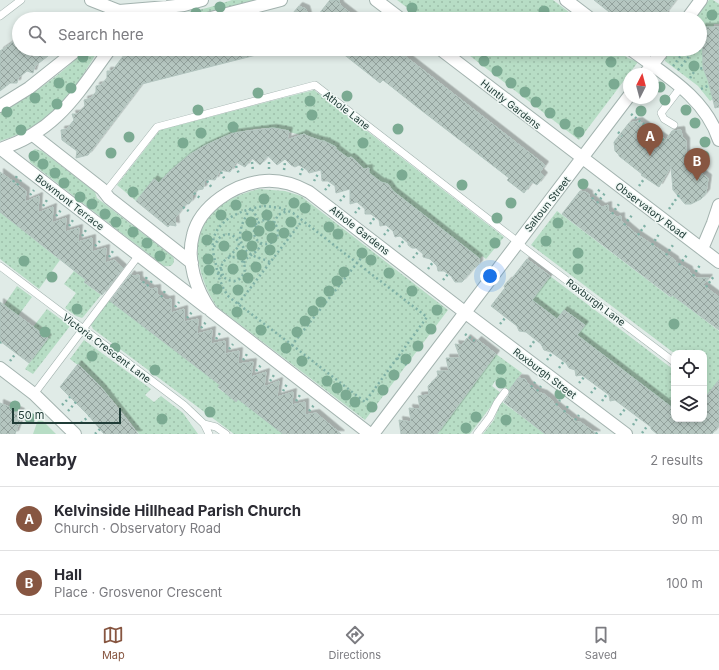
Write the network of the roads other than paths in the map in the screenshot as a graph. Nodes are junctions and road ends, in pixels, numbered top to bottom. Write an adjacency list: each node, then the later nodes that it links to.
1 (21, 0): 13 (lane)
2 (91, 0): 8 (street)
3 (202, 0): 8 (street)
4 (281, 0): 9 (street)
5 (376, 0): 10 (street)
6 (566, 0): 11 (street)
7 (701, 0): 12 (street)
8 (117, 12)
9 (234, 12)
10 (392, 12)
11 (582, 12)
12 (692, 12)
13 (0, 16)
14 (69, 56): 24 (street)
15 (105, 56): 26 (street)
16 (449, 56): 29 (street, Huntly Gardens)
17 (636, 56): 19 (street)
18 (659, 56): 20 (street)
19 (647, 68)
20 (650, 68)
21 (659, 74): 22 (street)
22 (684, 83): 25 (lane); 27 (street)
23 (623, 104): 29 (street, Saltoun Street)
24 (0, 106)
25 (674, 125)
26 (33, 135): 28 (street); 30 (street)
27 (719, 140)
28 (1, 149): 34 (street, Bowmont Terrace)
29 (582, 159): 32 (street, Saltoun Street); 33 (street, Observatory Road)
30 (105, 193): 32 (lane, Athole Lane); 36 (street)
31 (719, 205): 33 (street)
32 (518, 242): 39 (street, Saltoun Street); 41 (lane, Roxburgh Lane)
33 (702, 249): 35 (street, Observatory Road)
34 (139, 255): 38 (street, Athole Gardens); 40 (lane)
35 (719, 262)
36 (192, 263): 38 (street, Athole Gardens); 39 (street, Athole Gardens)
37 (0, 266): 40 (lane, Victoria Crescent Lane)
38 (211, 311): 50 (street, Athole Gardens)
39 (464, 312): 47 (street, Roxburgh Street); 50 (street, Athole Gardens)
40 (83, 329): 44 (lane); 45 (lane, Victoria Crescent Lane)
41 (671, 360)
42 (5, 364): 44 (street)
43 (505, 392): 51 (lane)
44 (34, 394): 46 (street)
45 (204, 424): 48 (lane, Victoria Crescent Lane); 49 (lane)
46 (77, 429)
47 (629, 430)
48 (209, 434)
49 (226, 434)
50 (372, 434)
51 (477, 434)

